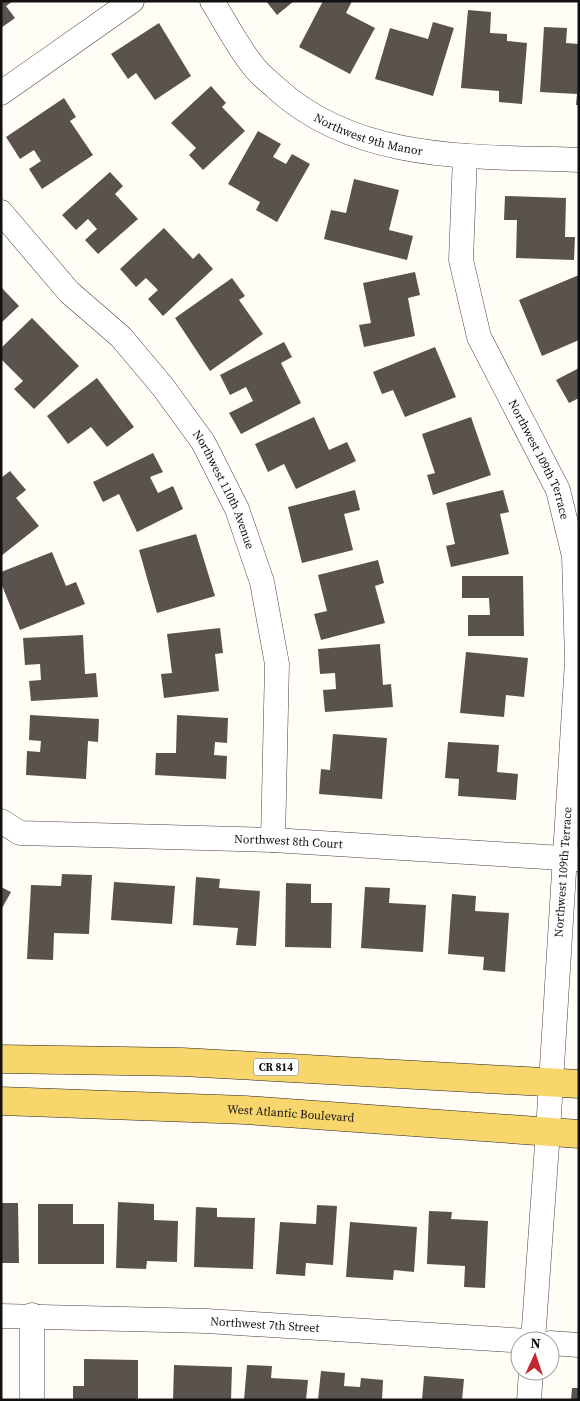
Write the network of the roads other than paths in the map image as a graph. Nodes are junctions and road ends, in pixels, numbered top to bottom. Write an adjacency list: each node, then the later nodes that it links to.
1 (132, 1): 3 (street)
2 (212, 1): 4 (street, Northwest 9th Manor)
3 (1, 93)
4 (465, 156): 5 (street, Northwest 9th Manor); 7 (street, Northwest 109th Terrace)
5 (579, 160)
6 (1, 212): 9 (street, Northwest 110th Avenue)
7 (576, 555): 10 (street, Northwest 109th Terrace)
8 (1, 821): 9 (street, Northwest 8th Court)
9 (273, 840): 10 (street, Northwest 8th Court)
10 (571, 859): 12 (street, Northwest 109th Terrace)
11 (1, 1059): 12 (main road, CR 814)
12 (551, 1083): 13 (main road, CR 814); 15 (street, Northwest 109th Terrace)
13 (579, 1084)
14 (1, 1101): 15 (main road, West Atlantic Boulevard)
15 (548, 1131): 16 (main road, West Atlantic Boulevard); 19 (street, Northwest 109th Terrace)
16 (579, 1134)
17 (32, 1315): 18 (street, Northwest 7th Street); 20 (street, Northwest 7th Street); 24 (street)
18 (1, 1316)
19 (534, 1331)
20 (510, 1340)
21 (560, 1344): 22 (street)
22 (579, 1345)
23 (530, 1381): 25 (street)
24 (32, 1400)
25 (529, 1400)

